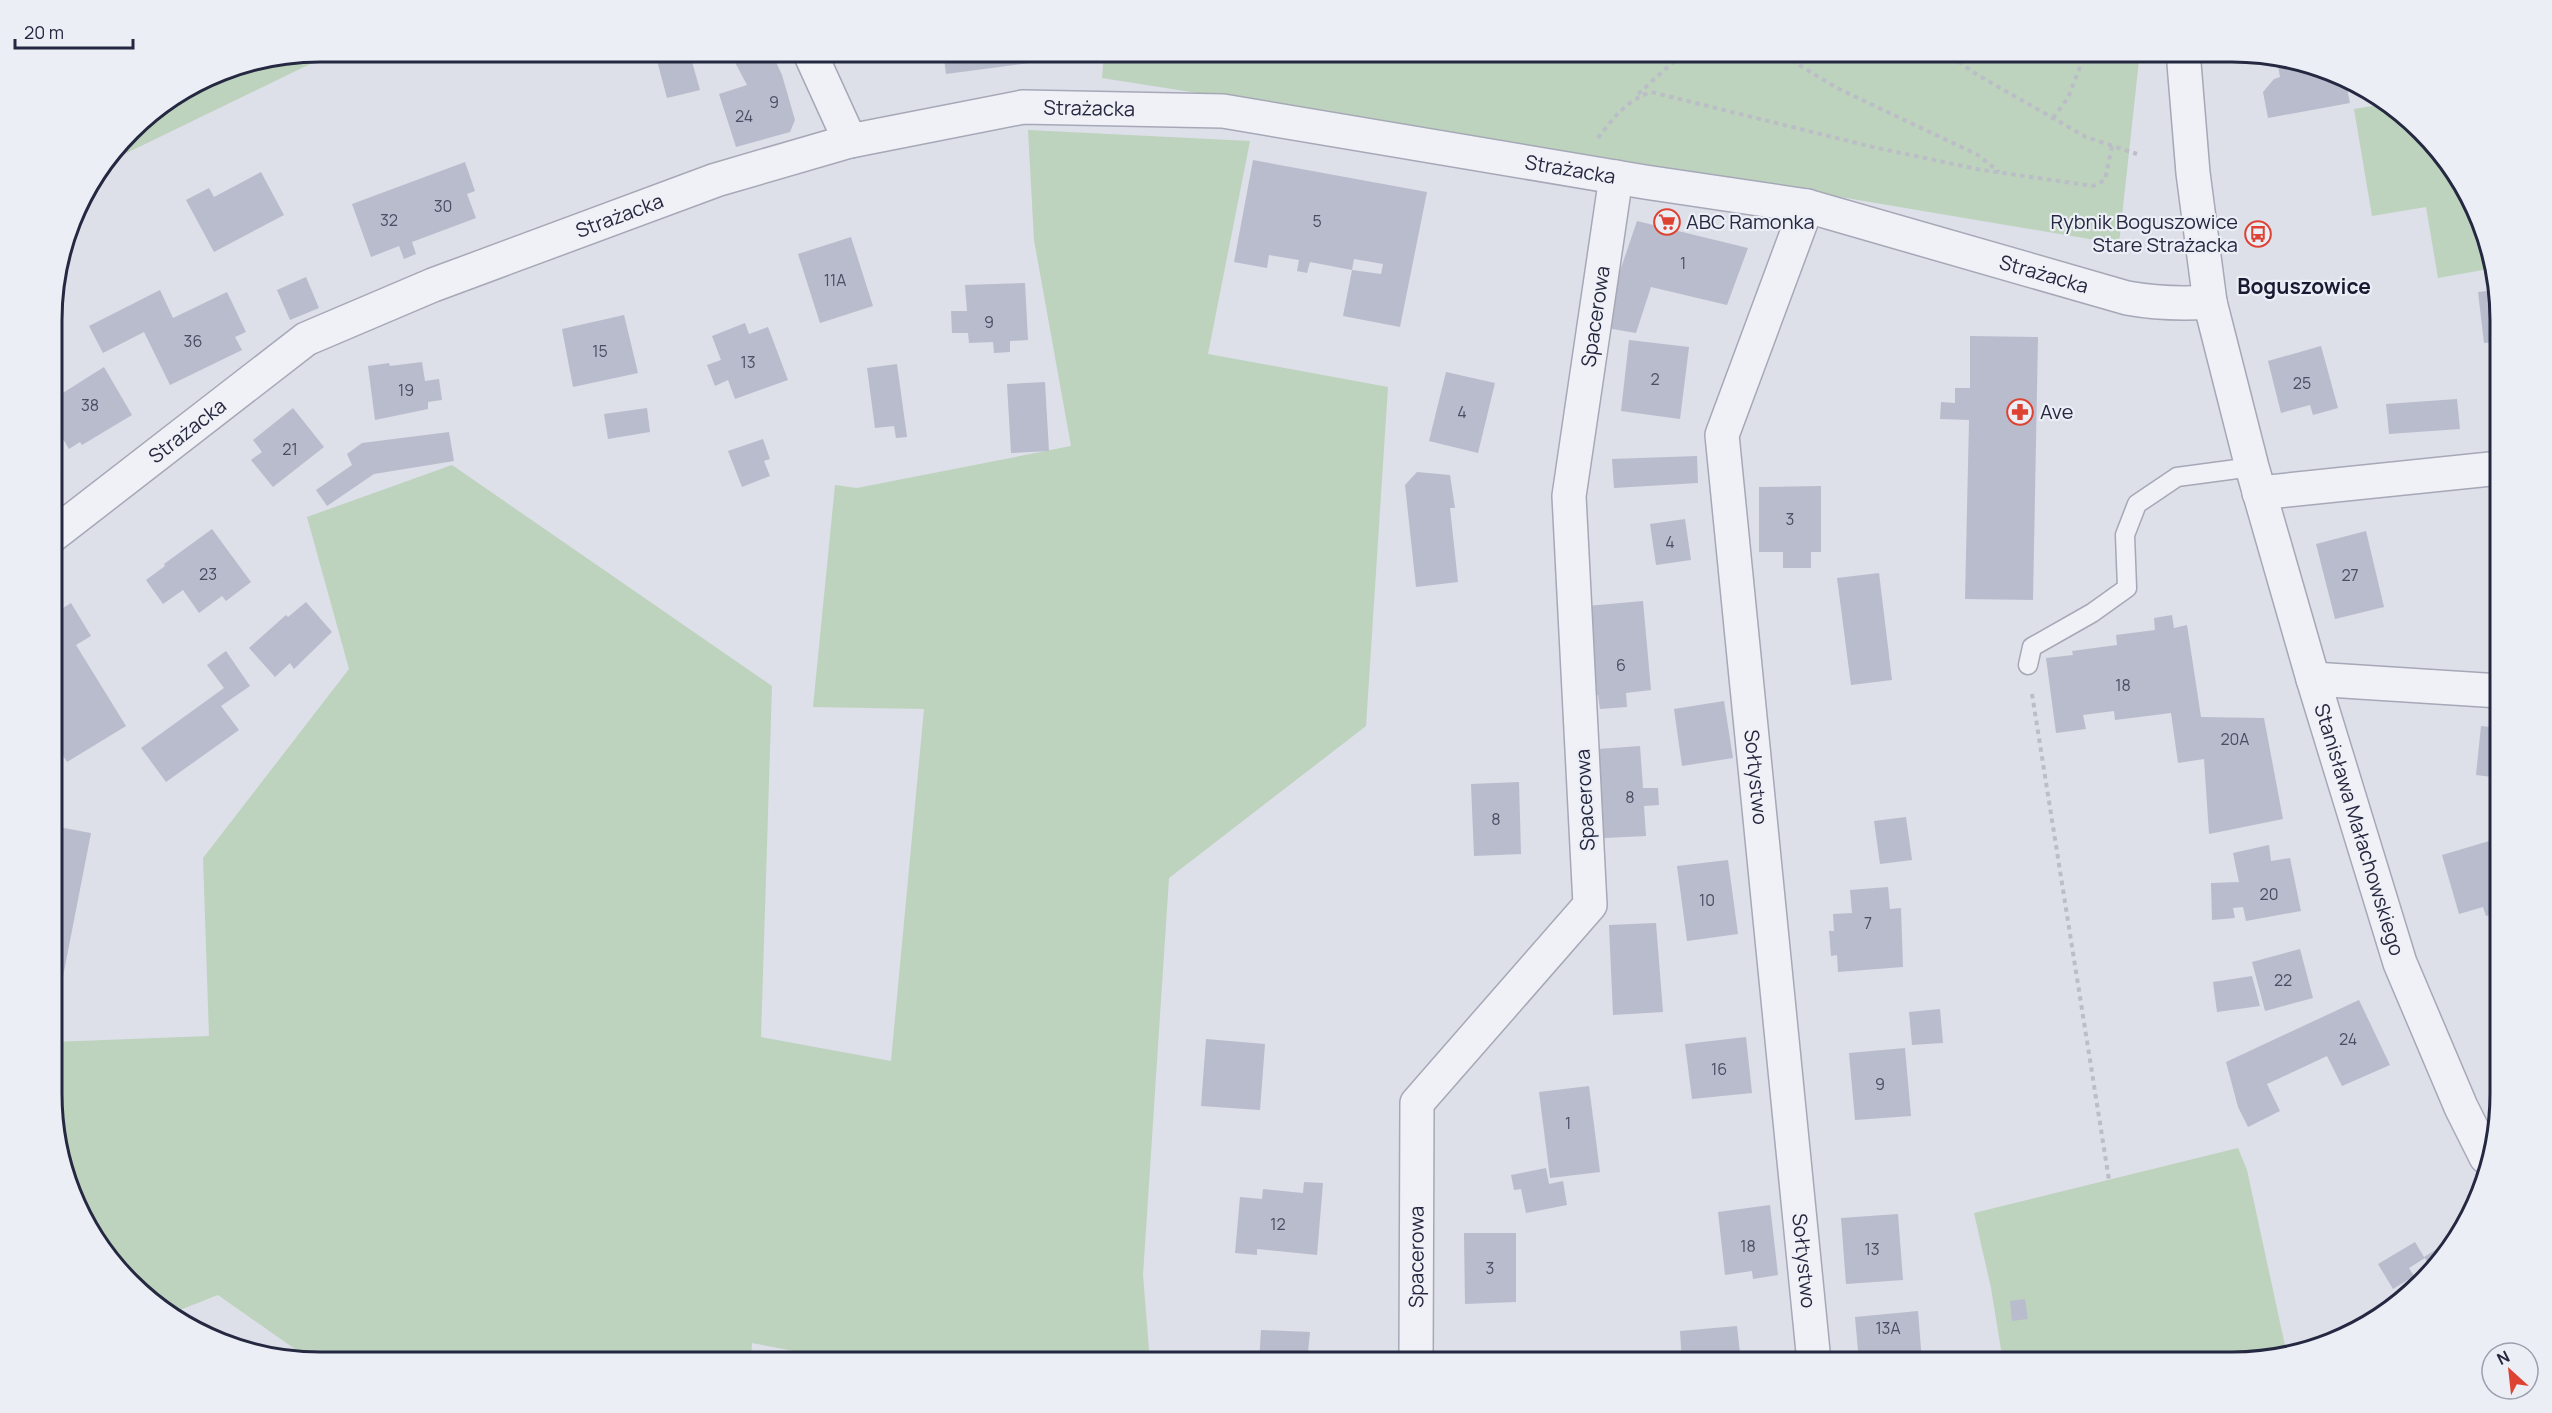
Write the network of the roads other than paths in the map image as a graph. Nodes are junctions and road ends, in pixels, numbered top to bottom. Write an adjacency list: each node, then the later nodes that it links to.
1 (814, 62): 3 (street)
2 (2184, 62): 6 (street, Stanisława Małachowskiego)
3 (850, 141): 4 (street, Strażacka); 9 (street, Strażacka)
4 (1616, 177): 5 (street, Strażacka); 14 (street, Spacerowa)
5 (1807, 206): 6 (street, Strażacka); 15 (street, Sołtystwo)
6 (2210, 302): 8 (street, Stanisława Małachowskiego)
7 (2490, 468): 8 (street)
8 (2256, 480): 10 (lane); 11 (street, Stanisława Małachowskiego)
9 (62, 528)
10 (2028, 665)
11 (2313, 679): 12 (street); 13 (street, Stanisława Małachowskiego)
12 (2490, 690)
13 (2484, 1153)
14 (1416, 1352)
15 (1813, 1352)

